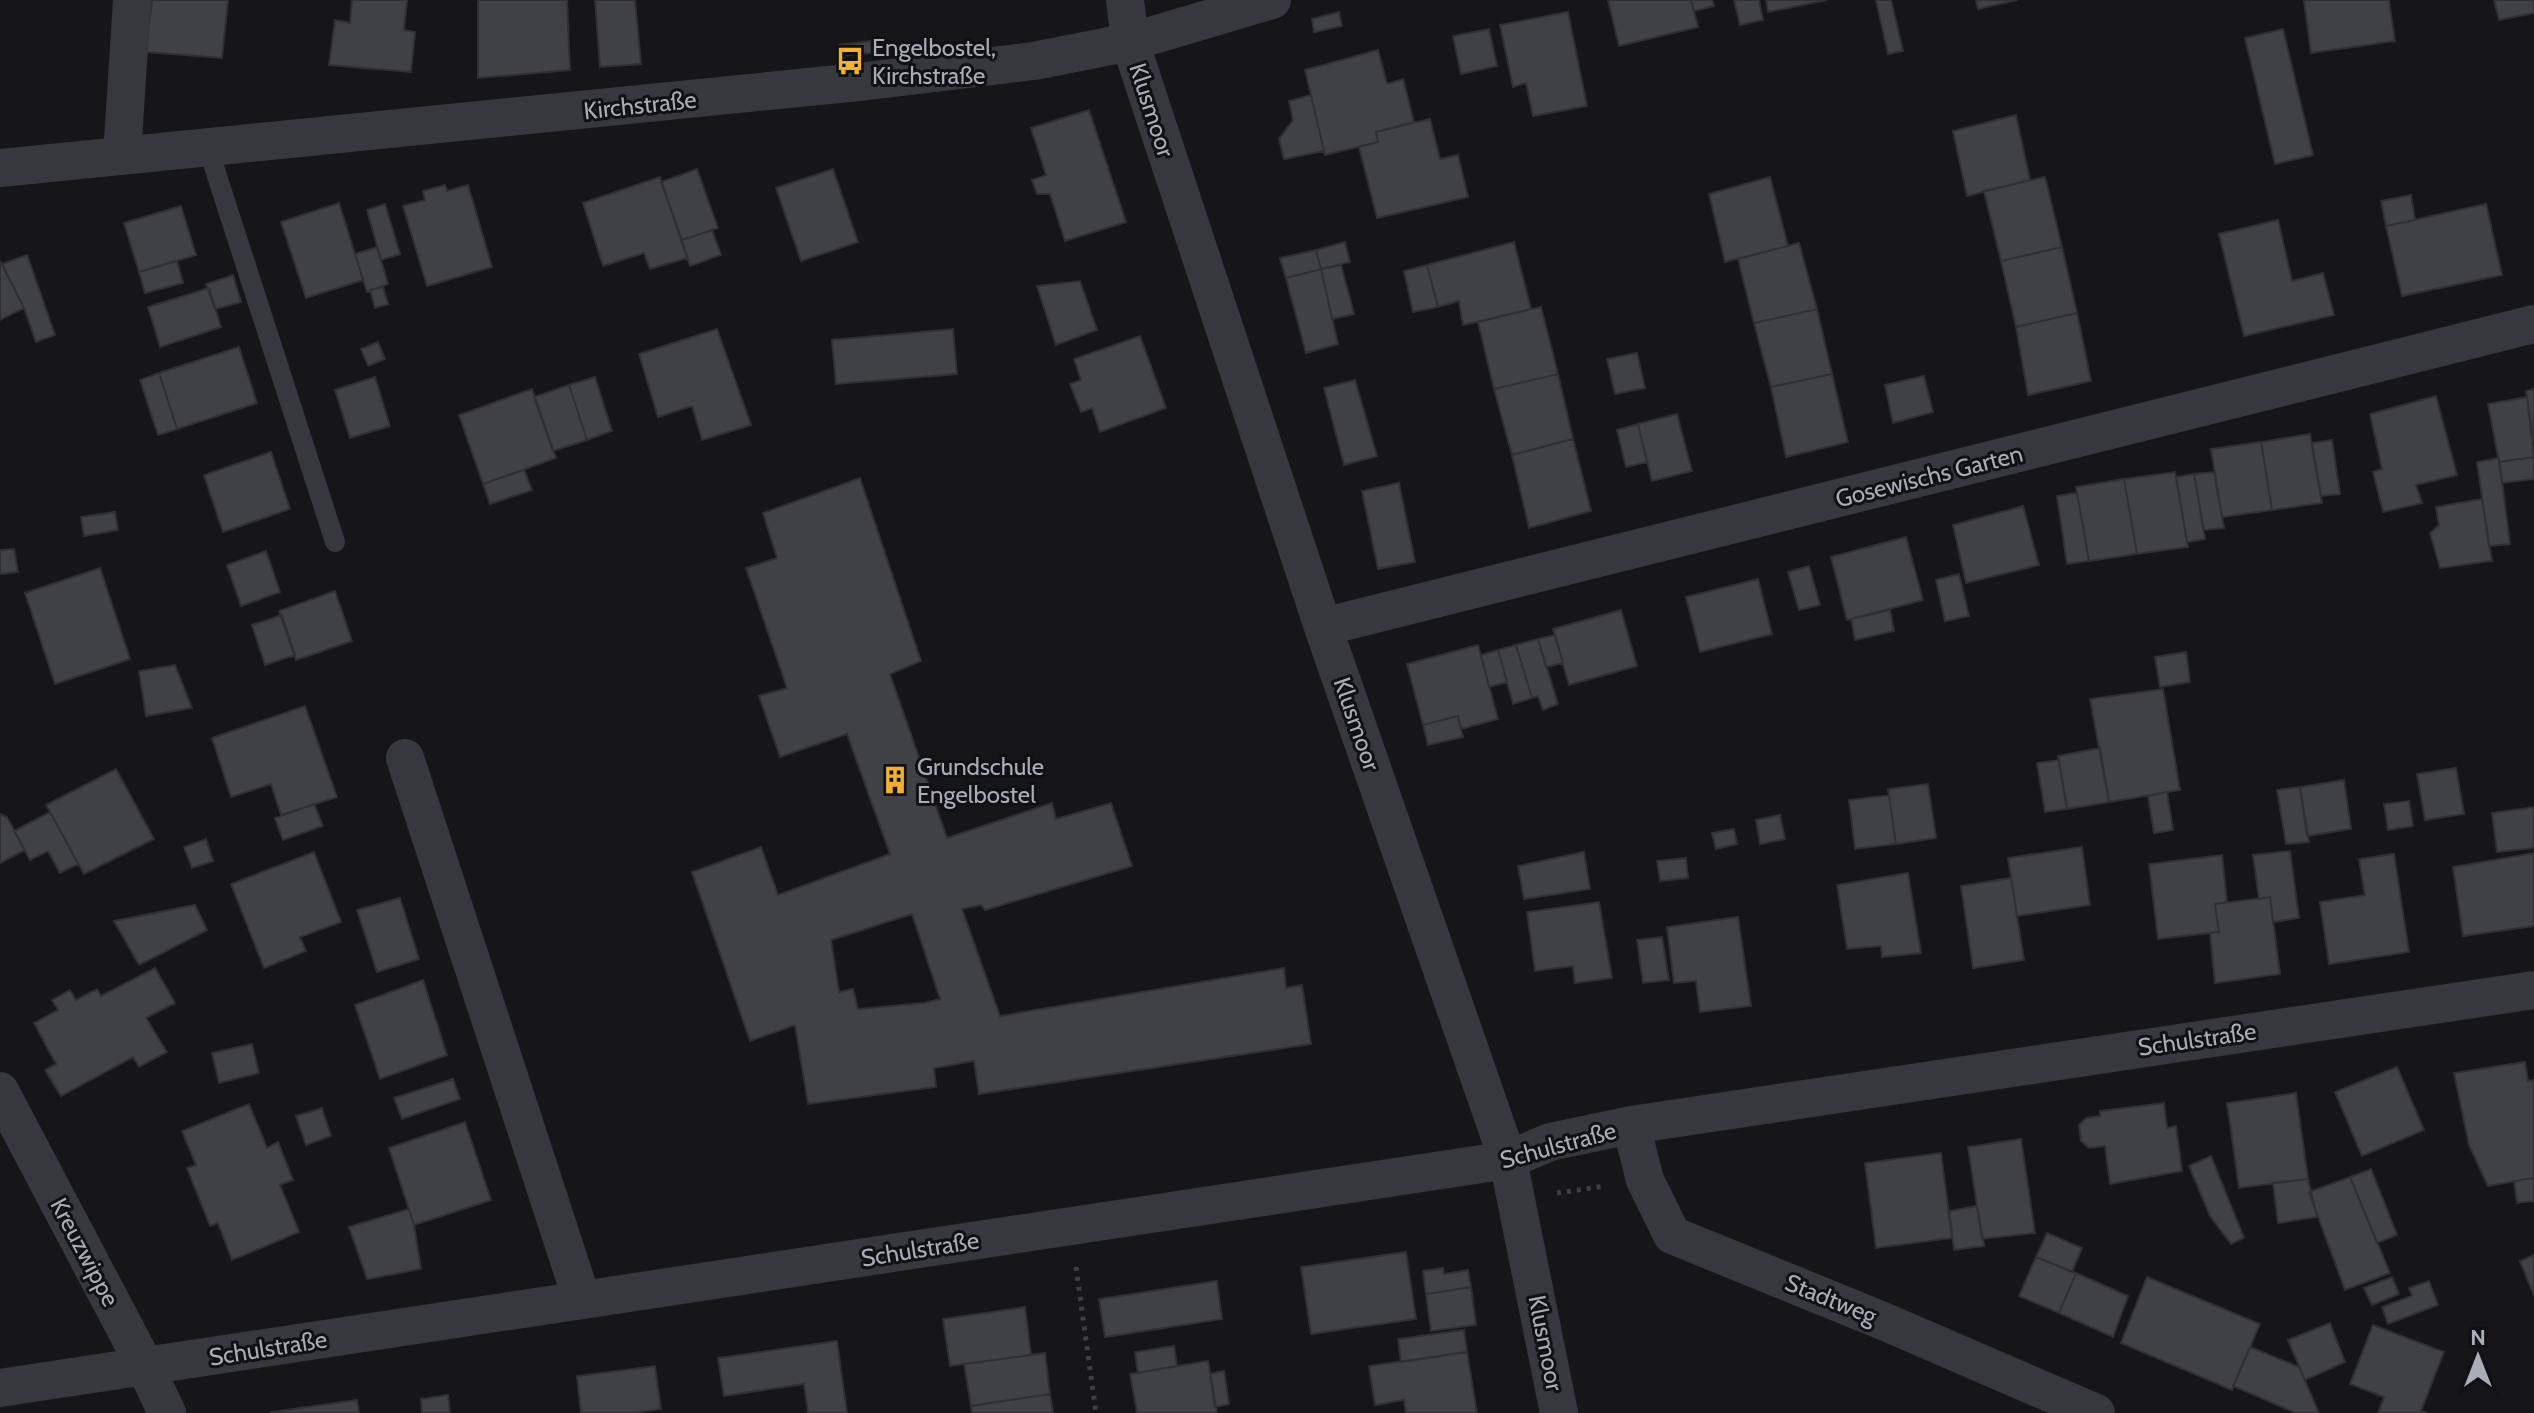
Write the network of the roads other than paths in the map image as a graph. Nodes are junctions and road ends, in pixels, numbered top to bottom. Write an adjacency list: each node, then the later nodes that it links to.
1 (132, 0): 6 (street)
2 (1125, 0): 4 (street, Klusmoor)
3 (1272, 0): 4 (street, Kirchstraße)
4 (1130, 42): 5 (street, Kirchstraße); 10 (street, Klusmoor)
5 (208, 148): 6 (street, Kirchstraße); 9 (lane)
6 (122, 156): 7 (street, Kirchstraße)
7 (0, 168)
8 (2534, 324): 10 (street, Gosewischs Garten)
9 (335, 542)
10 (1323, 627): 15 (street, Klusmoor)
11 (405, 758): 16 (street)
12 (2532, 996): 14 (street, Schulstraße)
13 (0, 1091): 17 (street, Kreuzwippe)
14 (1631, 1125): 15 (street, Schulstraße); 21 (street, Stadtweg)
15 (1508, 1160): 16 (street, Schulstraße); 20 (street, Klusmoor)
16 (582, 1300): 17 (street, Schulstraße)
17 (145, 1366): 18 (street, Schulstraße); 19 (street, Kreuzwippe)
18 (0, 1388)
19 (167, 1413)
20 (1559, 1413)
21 (2096, 1413)

